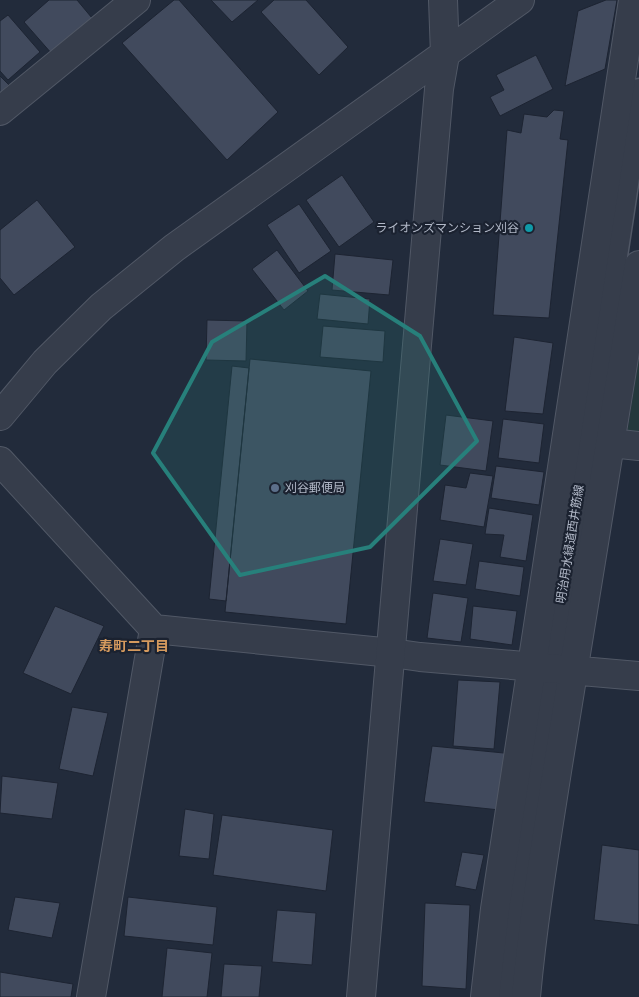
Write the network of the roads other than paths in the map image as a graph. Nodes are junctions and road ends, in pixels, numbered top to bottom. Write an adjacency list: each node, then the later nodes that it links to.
1 (136, 0): 7 (street)
2 (443, 0): 5 (street)
3 (520, 0): 5 (street)
4 (633, 0): 15 (street)
5 (445, 55): 9 (street); 14 (street)
6 (639, 92): 15 (street, 明治用水緑道西井筋線)
7 (0, 111)
8 (639, 265): 10 (street)
9 (0, 416)
10 (612, 443): 11 (street); 15 (street)
11 (639, 446)
12 (0, 461): 13 (street)
13 (154, 629): 14 (street); 17 (street)
14 (392, 653): 15 (street); 18 (street)
15 (552, 668): 16 (street); 19 (street); 20 (street, 明治用水緑道西井筋線); 21 (street)
16 (639, 676)
17 (92, 997)
18 (361, 997)
19 (485, 997)
20 (505, 997)
21 (526, 997)

